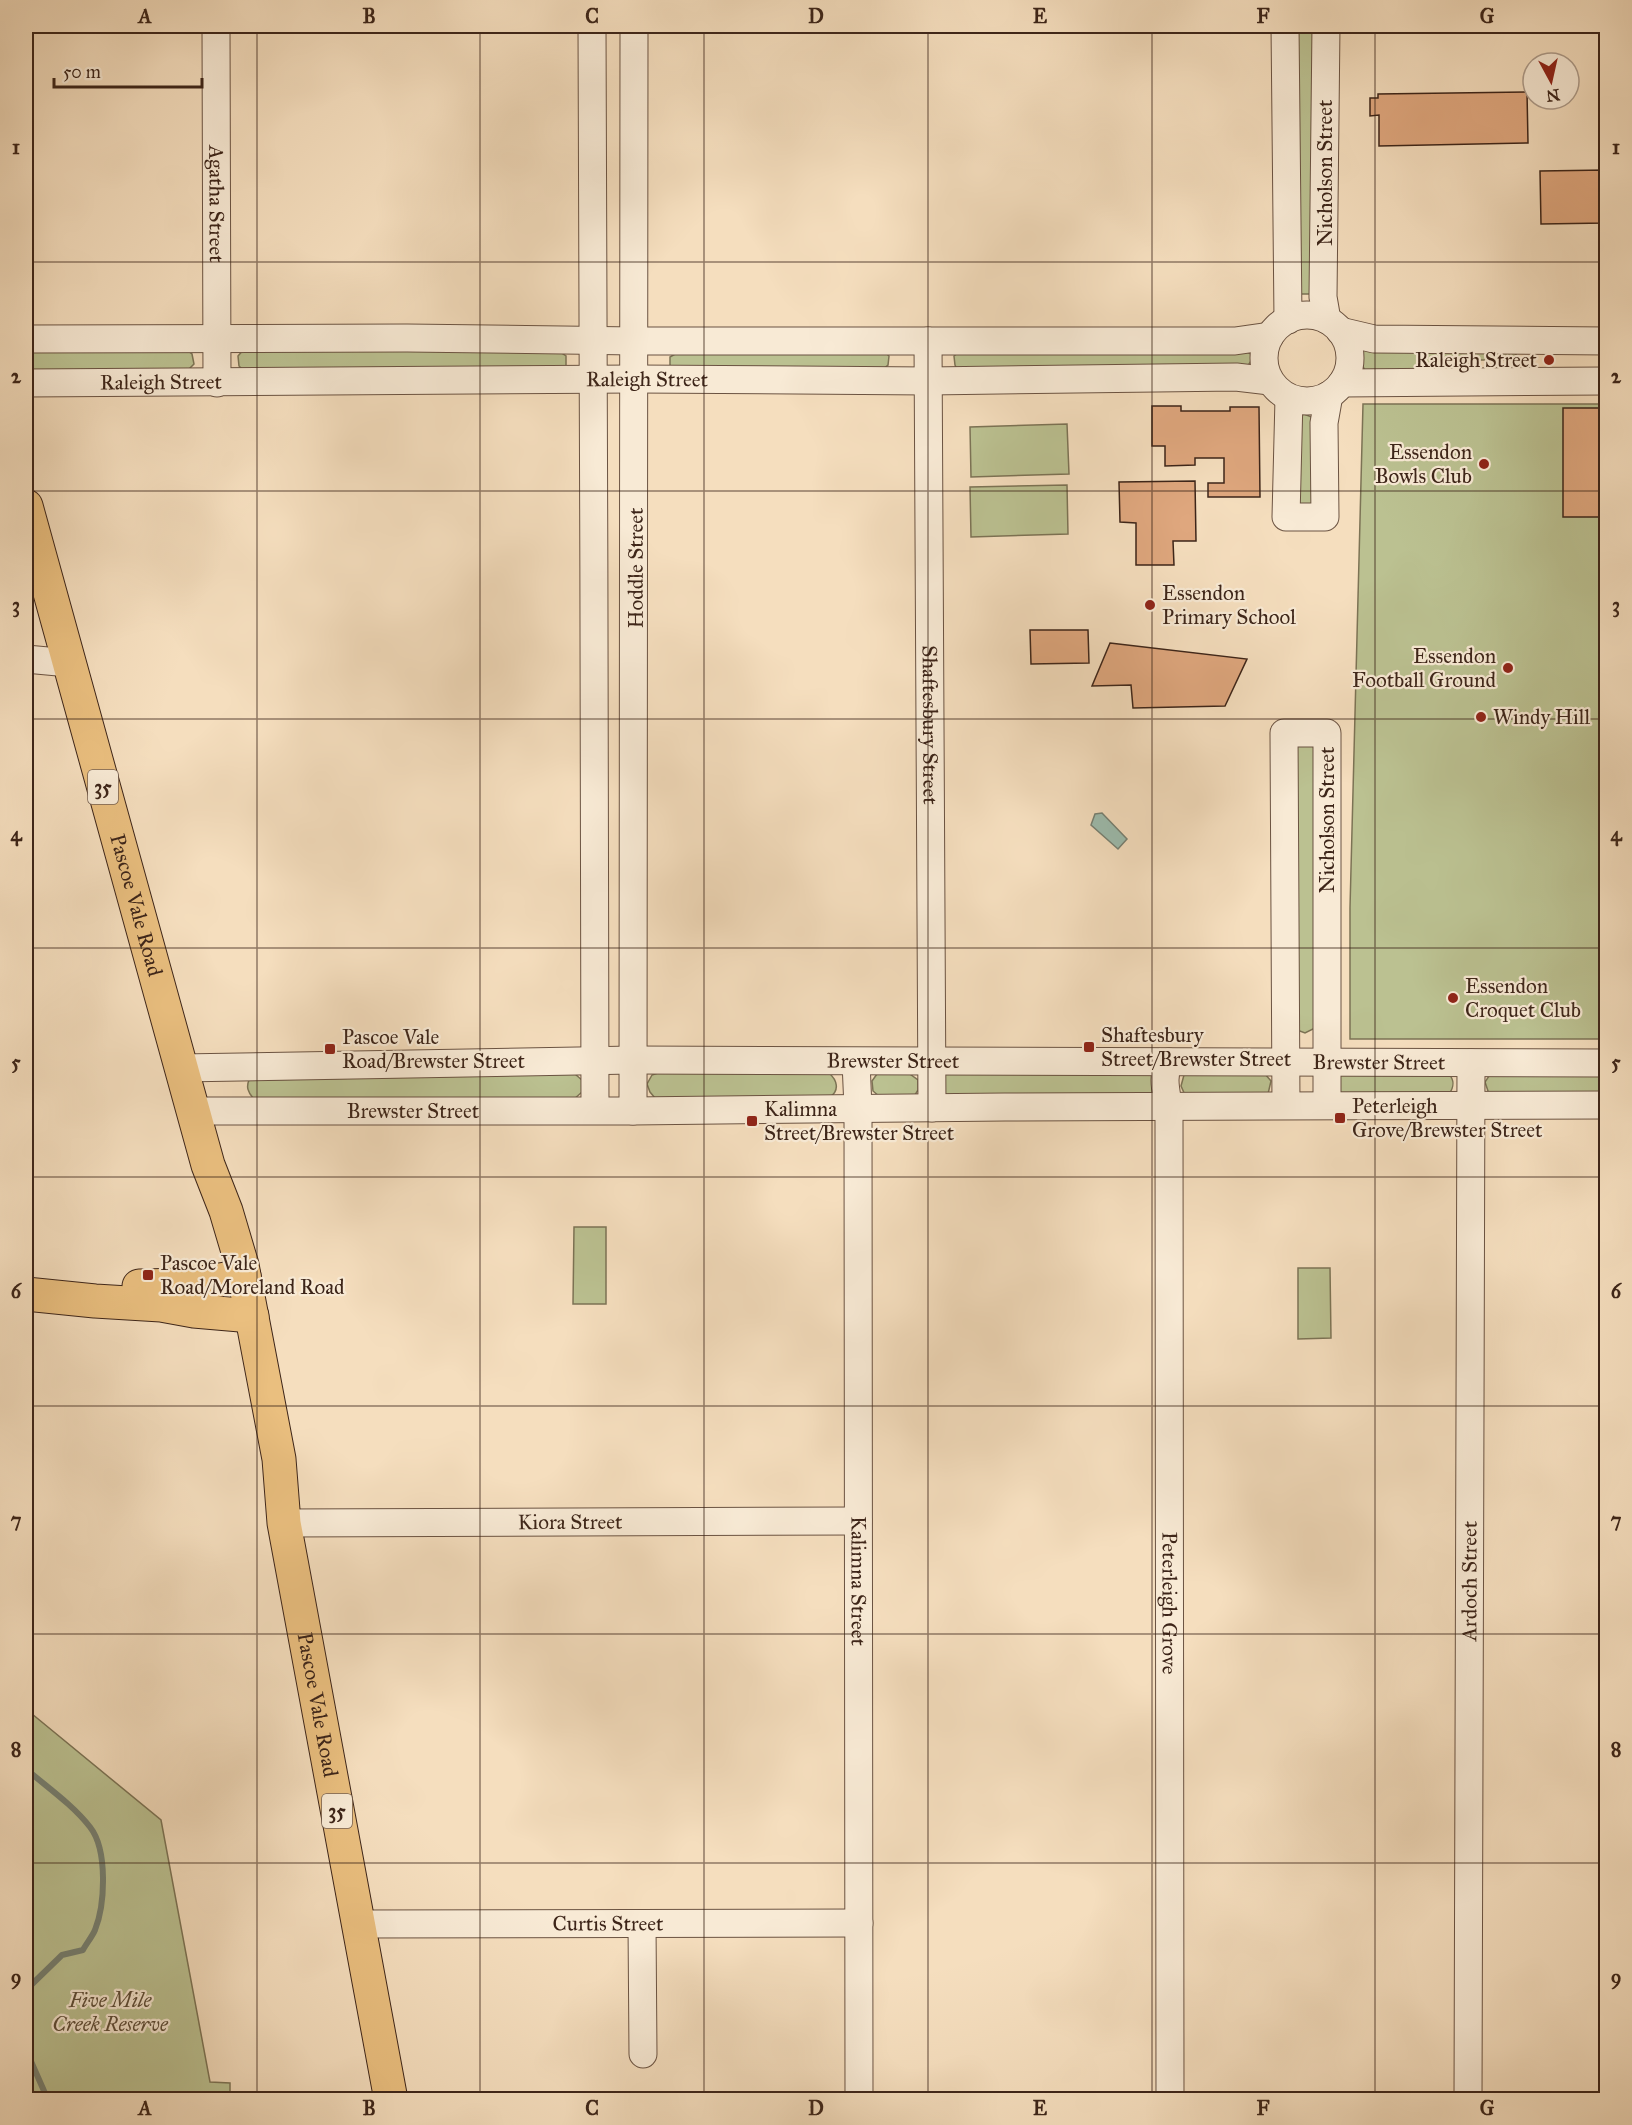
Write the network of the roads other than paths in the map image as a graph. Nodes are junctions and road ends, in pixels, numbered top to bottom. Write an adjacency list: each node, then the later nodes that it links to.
1 (216, 26): 9 (street, Agatha Street)
2 (592, 26): 10 (street, Hoddle Street)
3 (633, 26): 11 (street, Hoddle Street)
4 (1285, 26): 7 (street, Nicholson Street)
5 (1326, 26): 6 (street, Nicholson Street)
6 (1334, 326): 7 (street); 13 (street); 21 (street)
7 (1279, 328): 12 (street, Raleigh Street); 20 (street)
8 (26, 339): 9 (street, Raleigh Street)
9 (216, 339): 10 (street, Raleigh Street); 19 (street, Agatha Street)
10 (595, 340): 11 (street, Raleigh Street); 15 (street, Hoddle Street)
11 (636, 341): 12 (street, Raleigh Street); 14 (street, Hoddle Street)
12 (928, 341): 16 (street, Shaftesbury Street)
13 (1606, 341)
14 (636, 379): 15 (street, Raleigh Street); 16 (street, Raleigh Street); 26 (street, Hoddle Street)
15 (594, 380): 19 (street, Raleigh Street); 27 (street, Hoddle Street)
16 (929, 381): 20 (street, Raleigh Street); 29 (street, Shaftesbury Street)
17 (1606, 381): 21 (street)
18 (26, 383): 19 (street, Raleigh Street)
19 (217, 383)
20 (1279, 389): 21 (street); 21 (street)
21 (1336, 389)
22 (26, 506): 24 (main road, Pascoe Vale Road / 35)
23 (26, 650): 24 (street)
24 (66, 652): 25 (street); 35 (main road, Pascoe Vale Road / 35)
25 (26, 659)
26 (633, 1060): 27 (street, Brewster Street); 28 (street, Brewster Street); 44 (street, Hoddle Street)
27 (595, 1061): 35 (street, Brewster Street); 43 (street, Hoddle Street)
28 (856, 1062): 29 (street, Brewster Street); 41 (street, Kalimna Street)
29 (932, 1062): 30 (street, Brewster Street); 42 (street, Shaftesbury Street)
30 (1168, 1062): 31 (street, Brewster Street); 40 (street, Peterleigh Grove)
31 (1285, 1062): 32 (street, Brewster Street); 32 (street, Nicholson Street); 36 (street, Nicholson Street)
32 (1327, 1063): 33 (street, Brewster Street); 37 (street, Nicholson Street)
33 (1471, 1063): 34 (street, Brewster Street); 38 (street, Ardoch Street)
34 (1606, 1063)
35 (181, 1068): 45 (main road, Pascoe Vale Road / 35)
36 (1286, 1105): 37 (street, Brewster Street); 40 (street, Brewster Street)
37 (1327, 1105): 38 (street, Brewster Street)
38 (1470, 1105): 39 (street, Brewster Street); 58 (street, Ardoch Street)
39 (1606, 1105)
40 (1169, 1107): 42 (street, Brewster Street); 57 (street, Peterleigh Grove)
41 (858, 1108): 42 (street, Brewster Street); 44 (street, Brewster Street); 49 (street, Kalimna Street)
42 (932, 1108)
43 (595, 1110): 44 (street, Brewster Street); 45 (street, Brewster Street)
44 (633, 1111)
45 (193, 1112): 46 (main road, Pascoe Vale Road / 35)
46 (235, 1277): 47 (main road); 48 (main road, Pascoe Vale Road / 35)
47 (26, 1292): 48 (main road)
48 (243, 1315): 50 (main road, Pascoe Vale Road / 35)
49 (858, 1521): 50 (street, Kiora Street); 51 (street, Kalimna Street)
50 (284, 1523): 52 (main road, Pascoe Vale Road / 35)
51 (859, 1923): 53 (street, Curtis Street); 56 (street, Kalimna Street)
52 (358, 1924): 53 (street, Curtis Street); 55 (main road, Pascoe Vale Road / 35)
53 (642, 1924): 54 (street)
54 (643, 2054)
55 (391, 2100)
56 (859, 2100)
57 (1170, 2100)
58 (1468, 2100)

